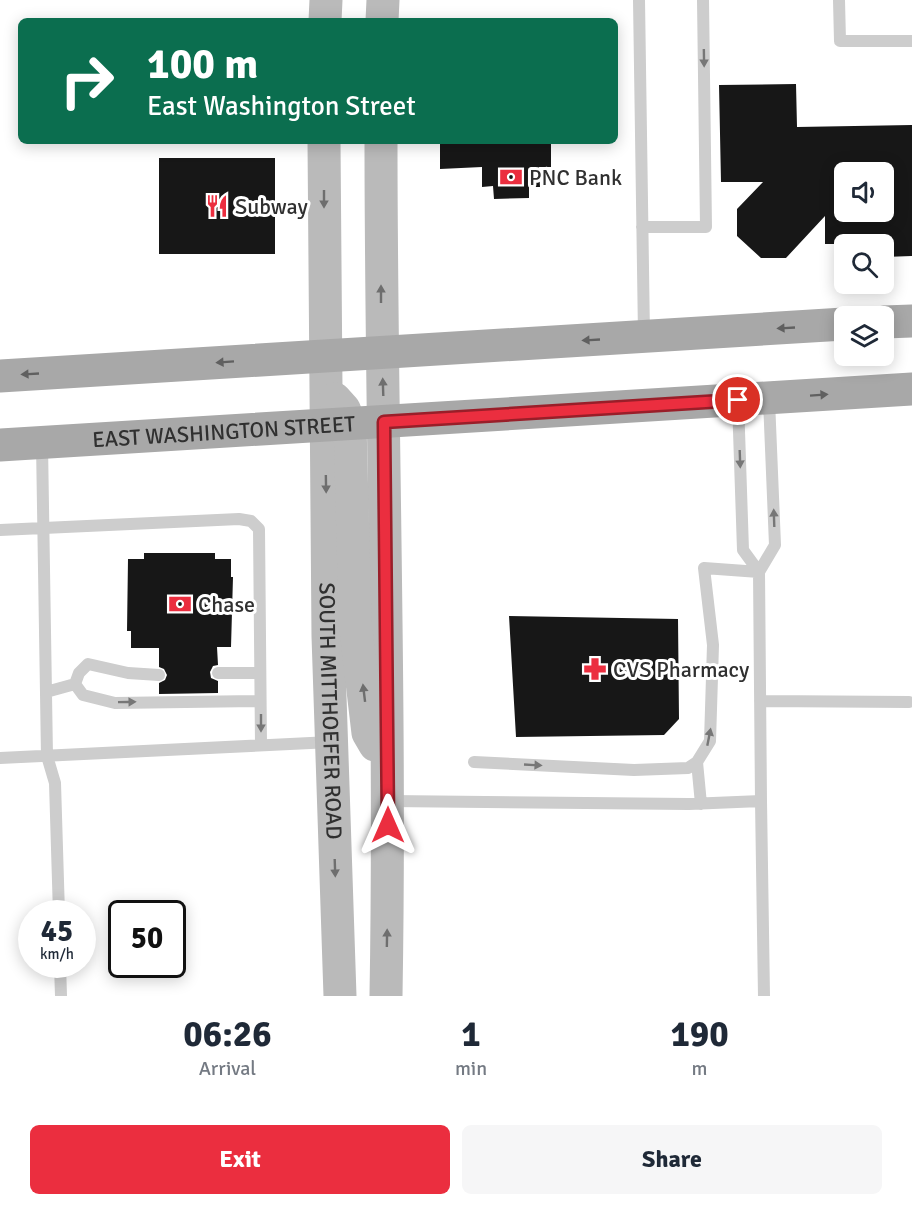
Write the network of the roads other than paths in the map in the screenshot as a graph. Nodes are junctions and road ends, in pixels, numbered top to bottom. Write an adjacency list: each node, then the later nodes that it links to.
1 (326, 0): 6 (main road)
2 (383, 0): 7 (main road)
3 (639, 0): 11 (lane)
4 (703, 0): 11 (lane, one-way to 11)
5 (839, 0): 8 (lane)
6 (325, 18)
7 (382, 18)
8 (912, 41)
9 (324, 144): 17 (main road, one-way to 17)
10 (381, 144): 16 (main road, one-way to 10)
11 (642, 228): 15 (lane)
12 (912, 321): 13 (main road)
13 (894, 322)
14 (834, 325): 15 (main road, one-way to 15)
15 (644, 336): 16 (main road, one-way to 16)
16 (382, 353): 17 (main road); 23 (main road, one-way to 16)
17 (325, 356): 18 (main road); 21 (main road)
18 (275, 359): 19 (main road, one-way to 19); 21 (main road)
19 (0, 376)
20 (912, 389): 22 (main road, EAST WASHINGTON STREET, one-way to 20)
21 (325, 390): 24 (main road)
22 (754, 399): 23 (main road, EAST WASHINGTON STREET); 29 (lane, one-way to 29); 29 (lane, one-way to 22)
23 (384, 422): 24 (main road, EAST WASHINGTON STREET); 44 (main road)
24 (338, 425): 25 (main road, EAST WASHINGTON STREET); 38 (main road, SOUTH MITTHOEFER ROAD, one-way to 38); 44 (main road, one-way to 24)
25 (42, 442): 26 (main road, EAST WASHINGTON STREET); 27 (lane)
26 (0, 445)
27 (43, 529): 28 (lane); 30 (lane); 34 (lane)
28 (0, 530)
29 (759, 572): 36 (lane); 43 (lane, one-way to 29)
30 (260, 673): 31 (lane); 35 (lane)
31 (218, 674)
32 (159, 675): 33 (lane)
33 (75, 684): 34 (lane); 35 (lane, one-way to 35)
34 (46, 692): 40 (lane)
35 (260, 700): 39 (lane, one-way to 39)
36 (760, 701): 37 (lane); 46 (lane)
37 (909, 702)
38 (331, 742): 39 (lane); 51 (main road, SOUTH MITTHOEFER ROAD, one-way to 51)
39 (261, 745): 40 (lane)
40 (47, 756): 41 (lane); 48 (lane)
41 (0, 758)
42 (474, 762): 43 (lane, one-way to 43)
43 (697, 762): 47 (lane)
44 (388, 767): 45 (main road)
45 (388, 801): 47 (lane); 52 (main road, one-way to 45)
46 (761, 801): 47 (lane); 53 (lane)
47 (701, 804)
48 (59, 900)
49 (60, 978): 50 (lane)
50 (61, 996)
51 (340, 996)
52 (386, 996)
53 (764, 996)

